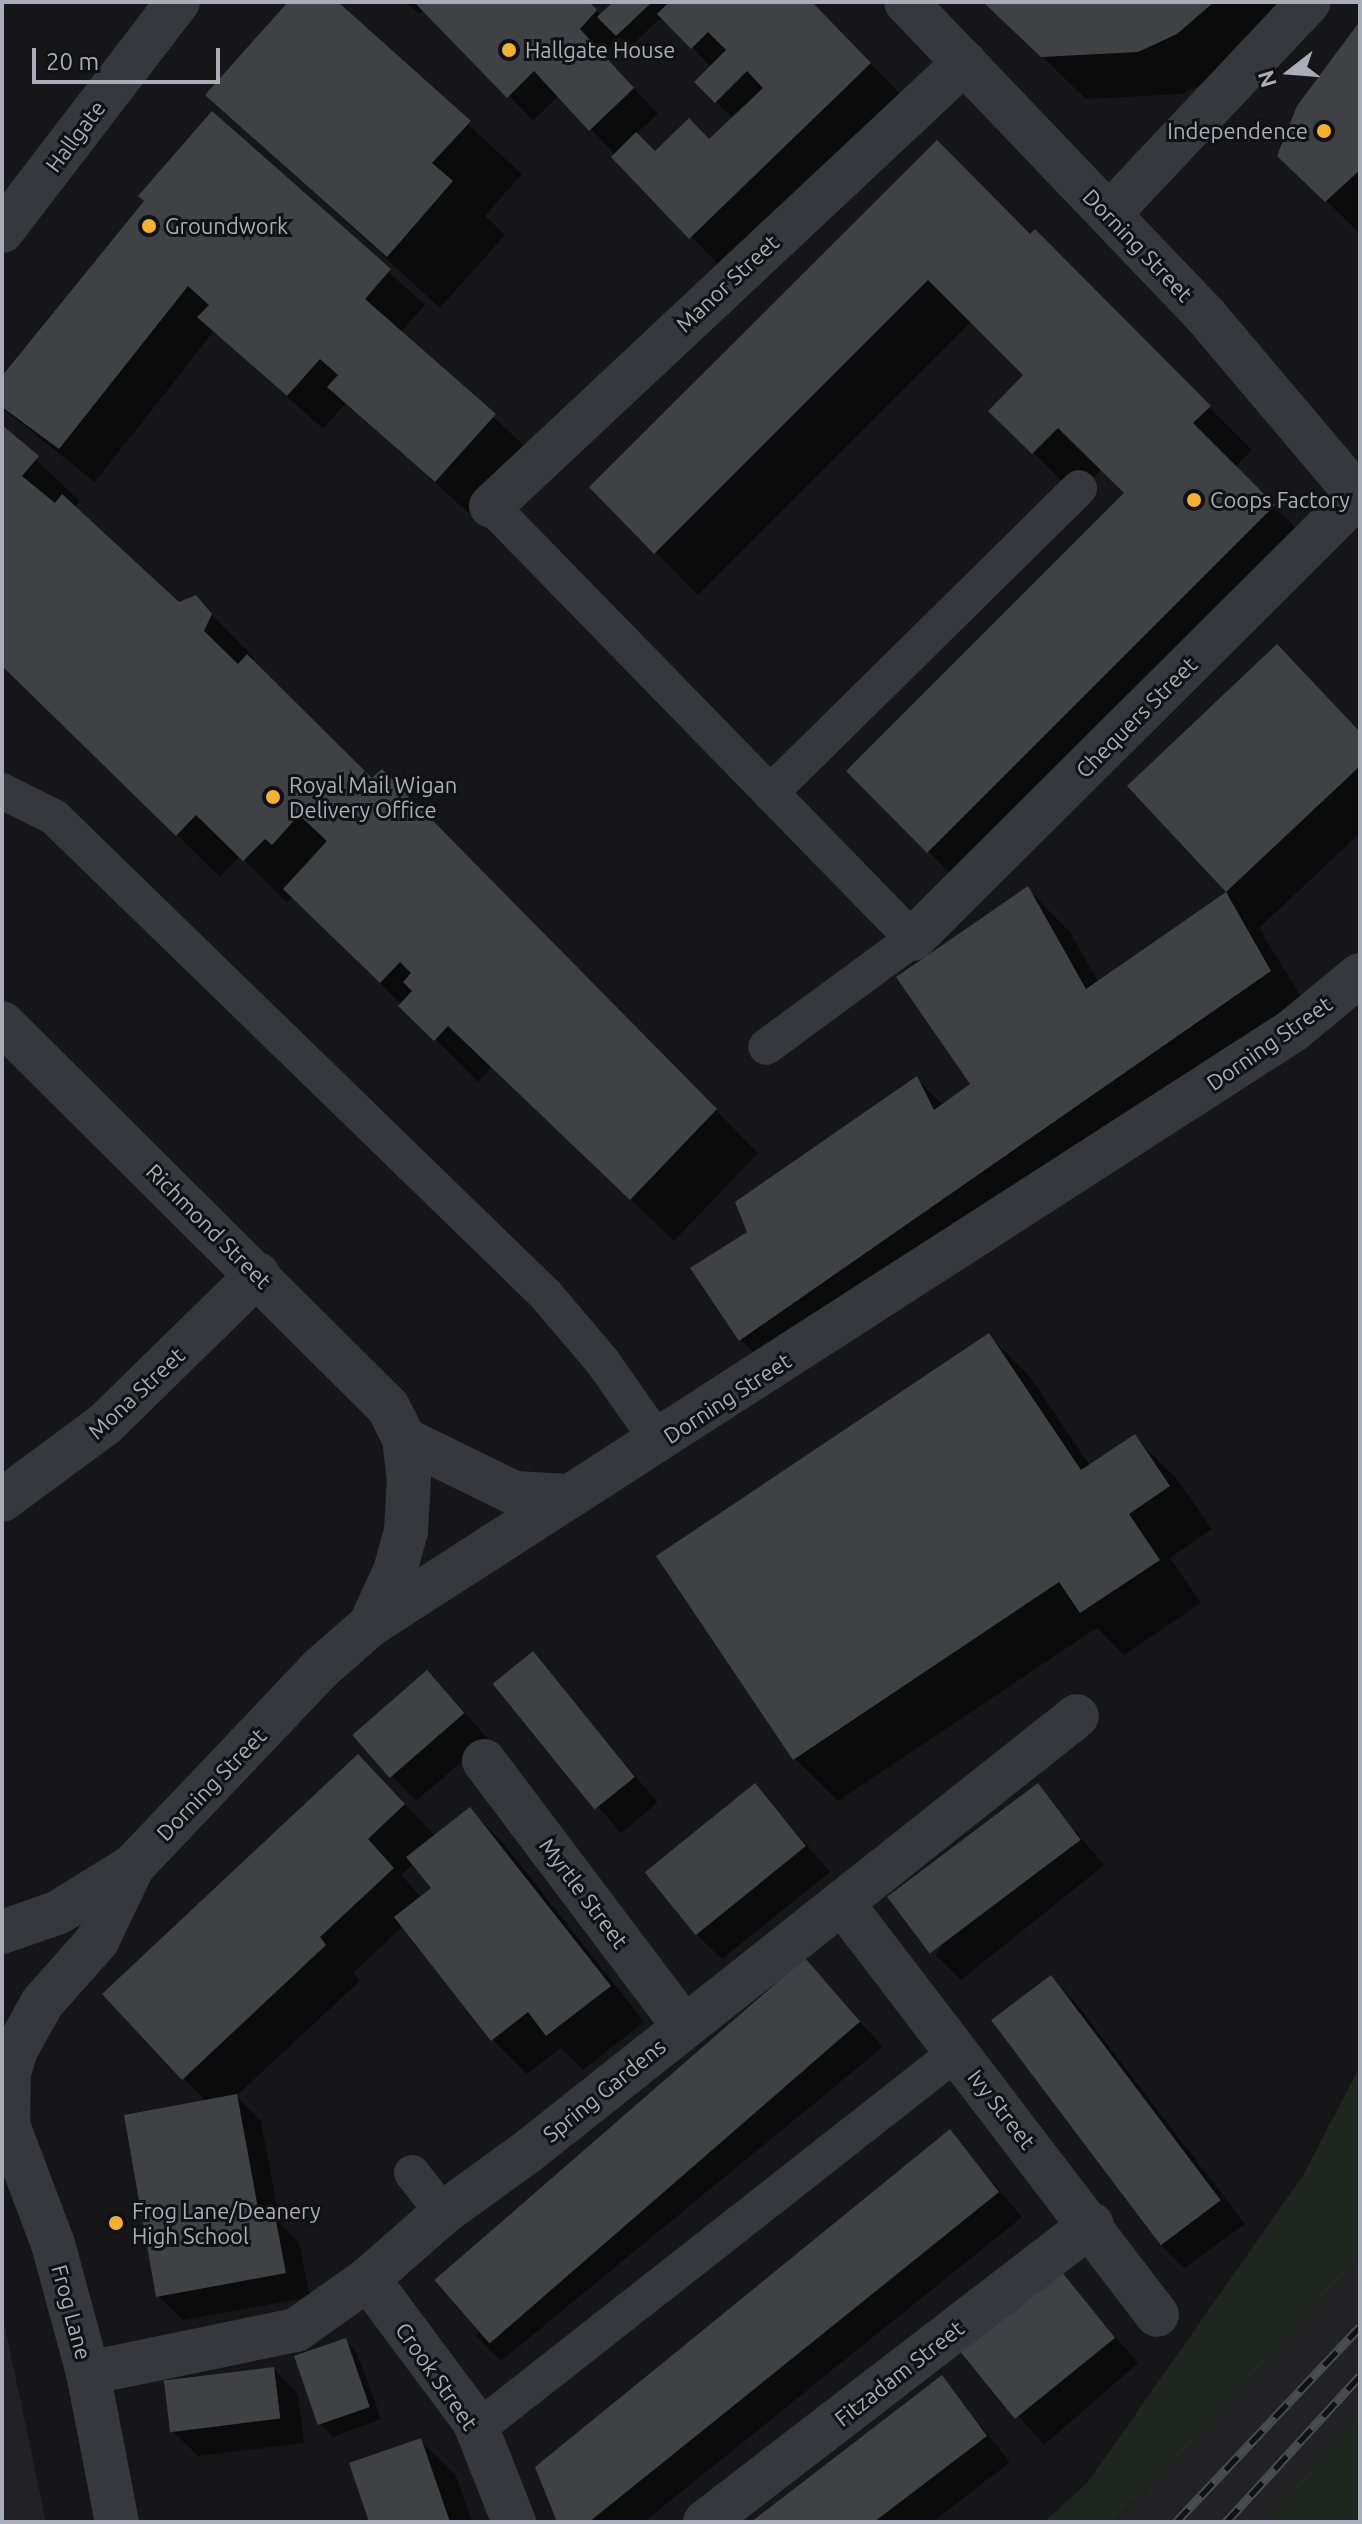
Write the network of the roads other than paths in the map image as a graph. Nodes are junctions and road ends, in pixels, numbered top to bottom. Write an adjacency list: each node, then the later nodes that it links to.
1 (178, 2): 6 (street, Hallgate)
2 (906, 2): 4 (street, Dorning Street)
3 (1309, 2): 5 (street)
4 (965, 62): 5 (street, Dorning Street); 9 (street, Manor Street)
5 (1109, 214): 8 (street, Dorning Street)
6 (2, 231)
7 (1079, 488): 11 (lane)
8 (1359, 497): 12 (street, Chequers Street)
9 (491, 506): 11 (lane)
10 (2, 791): 18 (lane)
11 (770, 793): 12 (lane)
12 (913, 939): 15 (lane)
13 (1360, 975): 18 (street, Dorning Street)
14 (2, 1023): 16 (street, Richmond Street)
15 (766, 1047)
16 (258, 1274): 17 (street, Richmond Street); 20 (street, Mona Street)
17 (404, 1439): 19 (street); 21 (street, Richmond Street)
18 (659, 1442): 19 (street, Dorning Street)
19 (570, 1496): 21 (street, Dorning Street)
20 (2, 1500)
21 (370, 1625): 24 (street, Dorning Street)
22 (1077, 1716): 25 (street, Spring Gardens)
23 (484, 1761): 27 (street, Myrtle Street)
24 (133, 1866): 26 (street, Dorning Street); 29 (street, Dorning Street)
25 (843, 1904): 27 (street, Spring Gardens); 28 (street, Ivy Street)
26 (2, 1932)
27 (683, 2025): 31 (street, Spring Gardens)
28 (957, 2052): 32 (street, Ivy Street); 36 (lane)
29 (5, 2116): 35 (street, Frog Lane)
30 (412, 2173): 31 (lane)
31 (443, 2213): 33 (street, Spring Gardens)
32 (1092, 2224): 34 (street, Ivy Street); 39 (street, Fitzadam Street)
33 (368, 2279): 35 (street, Spring Gardens); 36 (street, Crook Street)
34 (1157, 2315)
35 (88, 2373): 37 (street, Frog Lane)
36 (477, 2429): 38 (street, Crook Street)
37 (117, 2522)
38 (514, 2522)
39 (705, 2522)

